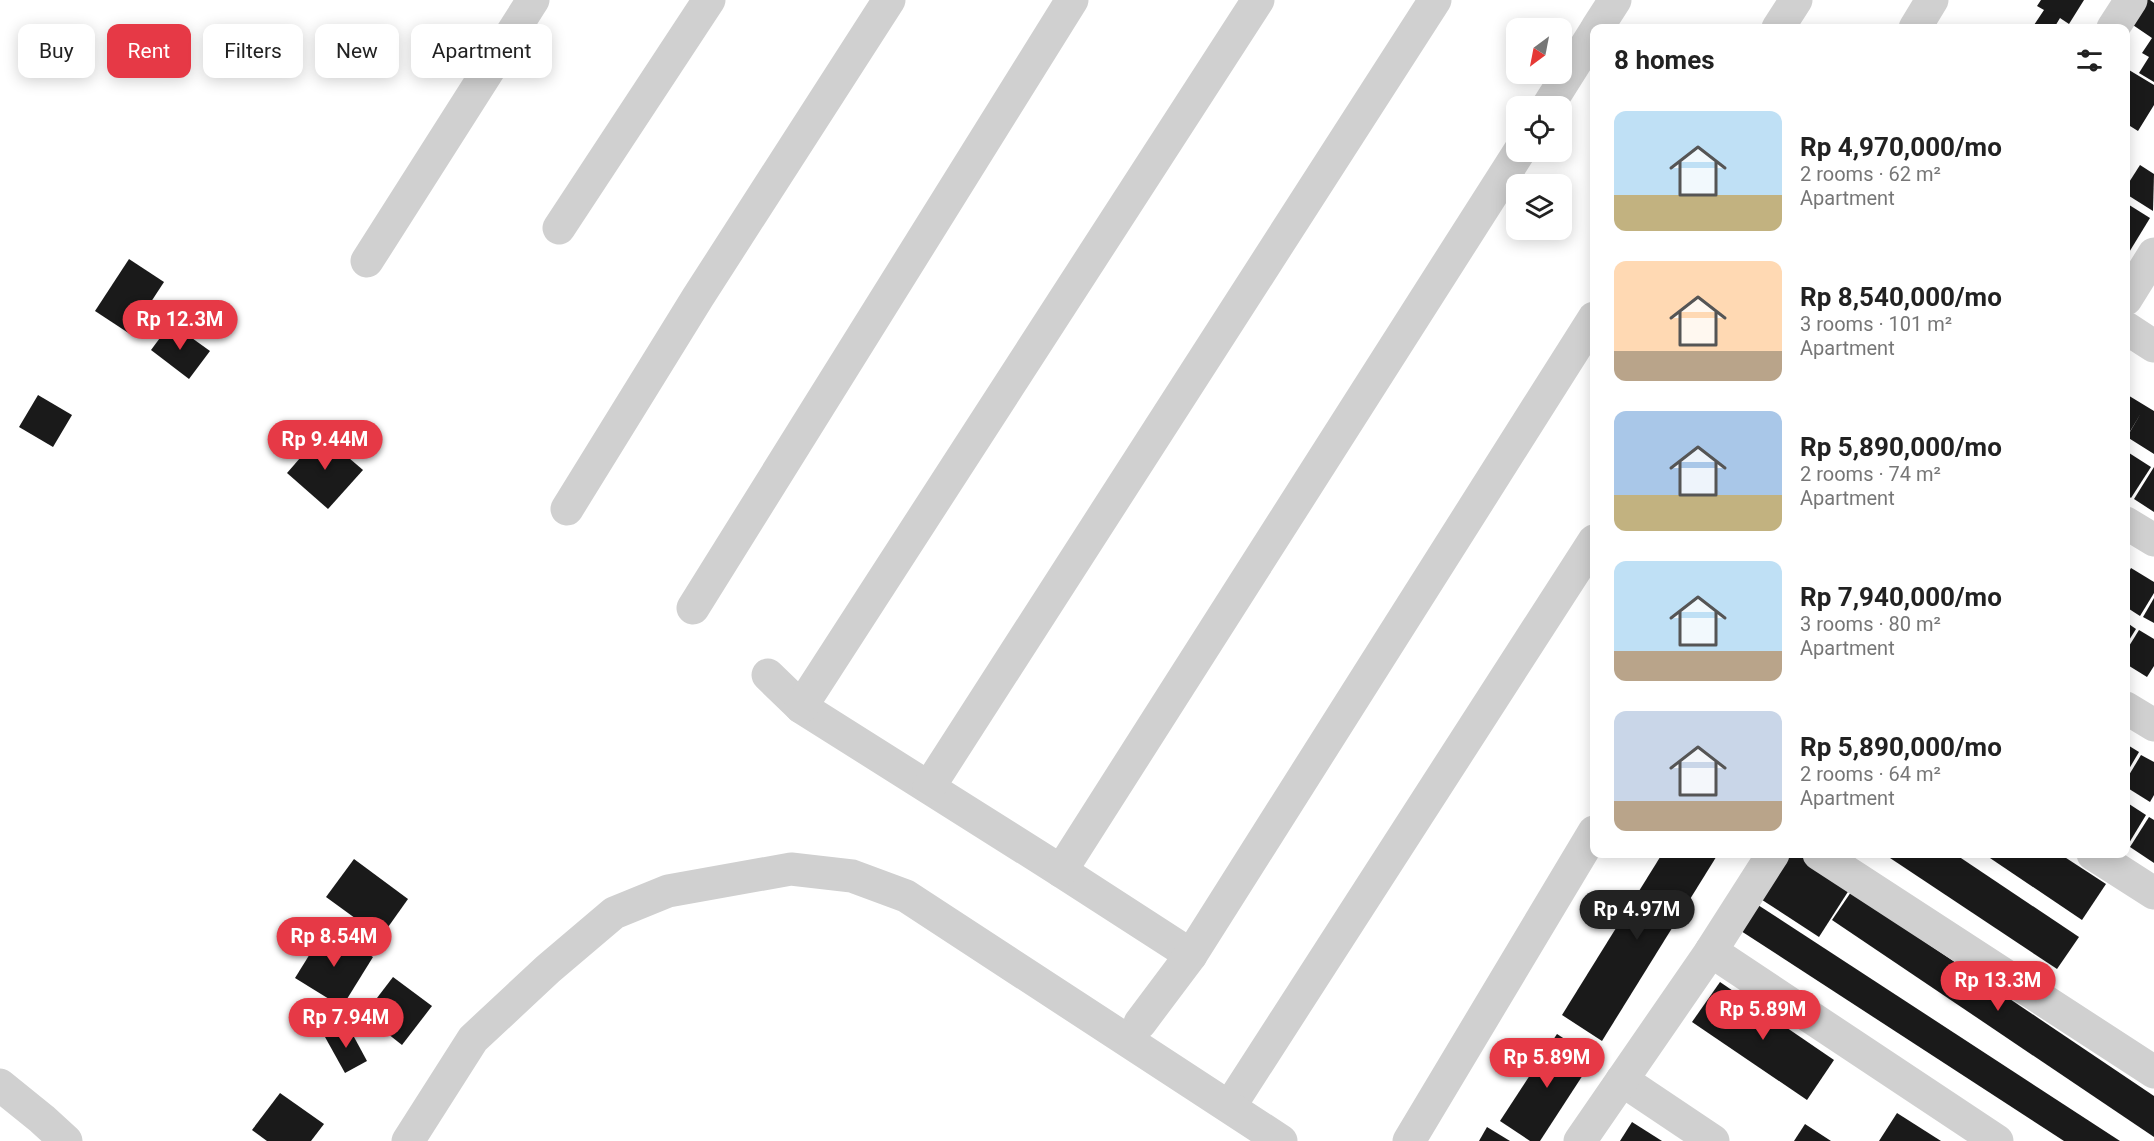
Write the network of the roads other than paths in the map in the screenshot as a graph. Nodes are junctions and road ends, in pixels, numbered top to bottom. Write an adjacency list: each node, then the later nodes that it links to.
1 (533, 0): 20 (street)
2 (709, 0): 18 (street)
3 (889, 0): 25 (street)
4 (1071, 0): 29 (street)
5 (1258, 0): 31 (street)
6 (1435, 0): 34 (street)
7 (1615, 0): 11 (street)
8 (1796, 0): 12 (street)
9 (1932, 0): 13 (street)
10 (2131, 0): 14 (street)
11 (1600, 24)
12 (1781, 24)
13 (1917, 24)
14 (2116, 24)
15 (1590, 39): 16 (street)
16 (1554, 96)
17 (1513, 162): 39 (street)
18 (559, 228)
19 (2154, 254): 21 (street)
20 (367, 261)
21 (2130, 293)
22 (1590, 324): 42 (street)
23 (2130, 331): 24 (street)
24 (2154, 346)
25 (567, 509)
26 (2130, 525): 27 (street)
27 (2154, 540)
28 (1590, 547): 47 (street)
29 (693, 608)
30 (768, 675): 31 (street)
31 (801, 707): 34 (street)
32 (2130, 711): 33 (street)
33 (2154, 726)
34 (929, 787): 39 (street)
35 (1590, 839): 51 (street)
36 (1770, 858): 41 (street)
37 (1825, 858): 44 (street)
38 (2099, 858): 40 (street)
39 (1061, 871): 42 (street)
40 (2154, 893)
41 (1711, 951): 45 (street); 54 (street)
42 (1191, 955): 43 (street)
43 (1140, 1023)
44 (2154, 1072)
45 (1622, 1080): 52 (street); 53 (street)
46 (0, 1085): 48 (street)
47 (1230, 1106): 49 (street); 50 (street)
48 (66, 1141)
49 (408, 1141)
50 (1281, 1141)
51 (1409, 1141)
52 (1580, 1141)
53 (1713, 1141)
54 (1997, 1141)

